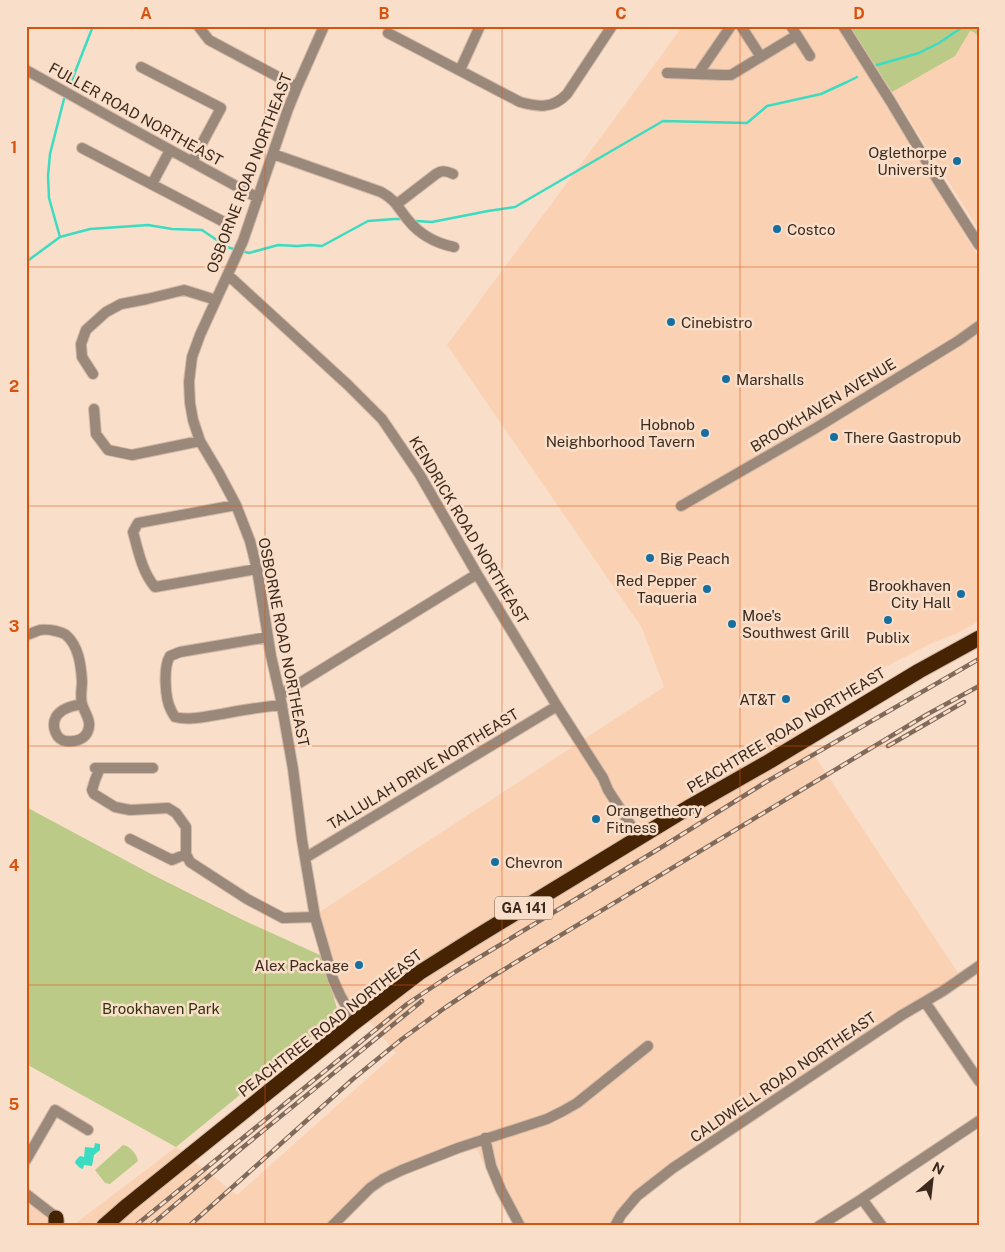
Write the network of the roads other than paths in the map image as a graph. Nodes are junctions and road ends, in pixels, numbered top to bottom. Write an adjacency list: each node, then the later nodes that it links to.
1 (324, 26): 17 (street, OSBORNE ROAD NORTHEAST)
2 (480, 26): 14 (street)
3 (612, 26): 14 (street)
4 (731, 26): 16 (street)
5 (741, 26): 11 (street)
6 (843, 26): 27 (street)
7 (199, 27): 17 (street)
8 (794, 31): 10 (street); 11 (street)
9 (388, 33): 14 (street)
10 (810, 56)
11 (761, 57): 16 (street)
12 (141, 67): 21 (street)
13 (26, 70): 19 (street, FULLER ROAD NORTHEAST)
14 (460, 70)
15 (667, 73): 16 (street)
16 (698, 74)
17 (296, 87): 20 (street, OSBORNE ROAD NORTHEAST)
18 (82, 148): 23 (street)
19 (170, 150): 21 (street, FULLER ROAD NORTHEAST); 23 (street)
20 (273, 154): 24 (street, OSBORNE ROAD NORTHEAST); 25 (street)
21 (192, 162): 24 (street, FULLER ROAD NORTHEAST)
22 (453, 174): 25 (street)
23 (152, 184): 26 (street)
24 (258, 198): 29 (street, OSBORNE ROAD NORTHEAST)
25 (398, 204): 28 (street)
26 (224, 222)
27 (979, 245)
28 (454, 247)
29 (230, 271): 30 (street, OSBORNE ROAD NORTHEAST); 38 (street, KENDRICK ROAD NORTHEAST)
30 (216, 300): 32 (street); 34 (street, OSBORNE ROAD NORTHEAST)
31 (979, 326): 36 (street, BROOKHAVEN AVENUE)
32 (93, 374)
33 (94, 409): 34 (street)
34 (200, 441): 35 (street, OSBORNE ROAD NORTHEAST)
35 (236, 505): 37 (street, OSBORNE ROAD NORTHEAST); 37 (street)
36 (681, 506)
37 (257, 569): 40 (street, OSBORNE ROAD NORTHEAST)
38 (478, 574): 42 (street); 44 (street, KENDRICK ROAD NORTHEAST)
39 (26, 636): 43 (street)
40 (268, 637): 42 (street, OSBORNE ROAD NORTHEAST); 42 (street)
41 (979, 638): 46 (highway, PEACHTREE ROAD NORTHEAST / GA 141)
42 (281, 700): 49 (street, OSBORNE ROAD NORTHEAST)
43 (82, 704)
44 (557, 706): 46 (street, KENDRICK ROAD NORTHEAST); 49 (street, TALLULAH DRIVE NORTHEAST)
45 (153, 768): 48 (street)
46 (639, 838): 53 (highway, PEACHTREE ROAD NORTHEAST / GA 141)
47 (130, 839): 48 (street)
48 (186, 854): 50 (street)
49 (305, 858): 50 (street, OSBORNE ROAD NORTHEAST)
50 (314, 917): 53 (street, OSBORNE ROAD NORTHEAST)
51 (979, 966): 52 (street, CALDWELL ROAD NORTHEAST)
52 (925, 1002): 55 (street); 66 (street, CALDWELL ROAD NORTHEAST)
53 (355, 1022): 63 (highway, PEACHTREE ROAD NORTHEAST / GA 141)
54 (648, 1046): 58 (street)
55 (979, 1081)
56 (979, 1121): 61 (street)
57 (88, 1130): 59 (street)
58 (484, 1138): 64 (street); 65 (street)
59 (26, 1160)
60 (26, 1194): 62 (street)
61 (862, 1199): 67 (street); 68 (street)
62 (58, 1223)
63 (104, 1226)
64 (332, 1226)
65 (520, 1226)
66 (615, 1226)
67 (819, 1226)
68 (882, 1226)

